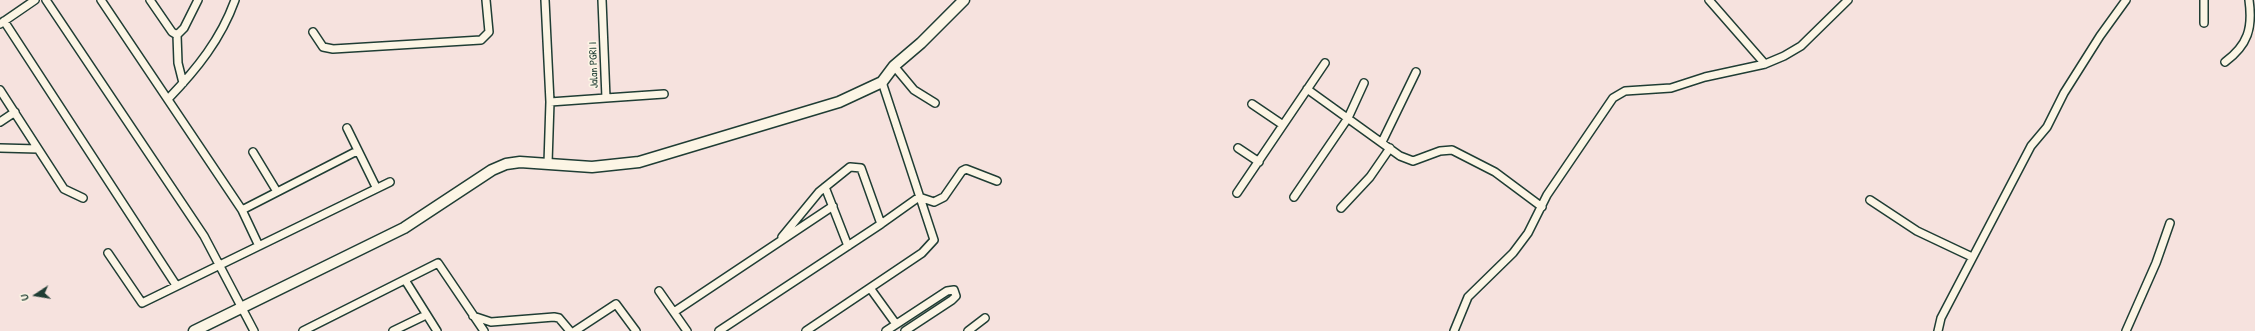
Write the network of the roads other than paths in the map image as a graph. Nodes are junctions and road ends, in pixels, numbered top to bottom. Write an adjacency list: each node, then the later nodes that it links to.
1 (35, 0): 16 (street)
2 (46, 0): 71 (street)
3 (101, 0): 32 (street)
4 (150, 0): 19 (street)
5 (198, 0): 19 (street)
6 (237, 0): 26 (street)
7 (486, 0): 18 (street)
8 (545, 0): 33 (street)
9 (602, 0): 31 (street, Jalan PGRI I)
10 (964, 0): 23 (street)
11 (1710, 0): 22 (street)
12 (1848, 0): 22 (street)
13 (2126, 0): 70 (street)
14 (2204, 0): 17 (street)
15 (2249, 0): 20 (street)
16 (2, 23): 73 (street)
17 (2204, 23)
18 (313, 32)
19 (177, 35): 26 (street)
20 (2225, 62)
21 (1325, 63): 28 (street)
22 (1765, 64): 61 (street)
23 (894, 66): 25 (street); 34 (street)
24 (1416, 72): 41 (street)
25 (882, 82): 49 (street); 56 (street)
26 (183, 83): 32 (street)
27 (1364, 83): 37 (street)
28 (1307, 89): 37 (street); 39 (street)
29 (0, 90): 36 (street)
30 (664, 94): 31 (street)
31 (606, 98): 33 (street, Jalan PGRI I)
32 (168, 99): 63 (street)
33 (550, 102): 49 (street)
34 (935, 103)
35 (1252, 104): 39 (street)
36 (15, 112): 38 (street); 45 (street)
37 (1348, 118): 41 (street); 57 (street)
38 (0, 122)
39 (1283, 125): 48 (street)
40 (347, 128): 46 (street)
41 (1382, 142): 44 (street)
42 (0, 148): 45 (street)
43 (1238, 148): 48 (street)
44 (1390, 148): 61 (street); 62 (street)
45 (38, 149): 58 (street)
46 (357, 151): 52 (street); 54 (street)
47 (253, 152): 54 (street)
48 (1259, 162): 55 (street)
49 (548, 163): 76 (street)
50 (997, 180): 56 (street)
51 (390, 182): 52 (street)
52 (376, 187): 67 (street)
53 (825, 187): 60 (street); 65 (street); 66 (street)
54 (276, 190): 63 (street)
55 (1237, 193)
56 (919, 197): 65 (street); 74 (street)
57 (1294, 197)
58 (83, 198)
59 (1870, 200): 70 (street)
60 (833, 206): 66 (street); 68 (street)
61 (1542, 207): 97 (street)
62 (1341, 208)
63 (242, 210): 67 (street)
64 (2170, 223): 99 (street)
65 (881, 224): 68 (street)
66 (776, 243): 77 (street)
67 (259, 246): 71 (street)
68 (848, 246): 92 (street)
69 (108, 253): 73 (street)
70 (1972, 257): 98 (street)
71 (220, 264): 73 (street); 76 (street)
72 (404, 280): 78 (street); 79 (street); 84 (street)
73 (176, 286)
74 (870, 288): 81 (street); 93 (street)
75 (659, 290): 77 (street)
76 (242, 308): 82 (street); 83 (street)
77 (674, 312): 91 (street)
78 (426, 315): 85 (street); 86 (street)
79 (473, 316): 87 (street); 88 (street)
80 (985, 318): 96 (street)
81 (896, 324): 94 (street); 95 (street)
82 (194, 331)
83 (254, 331)
84 (303, 331)
85 (393, 331)
86 (438, 331)
87 (484, 331)
88 (570, 331)
89 (575, 331): 90 (street)
90 (636, 331)
91 (687, 331)
92 (719, 331)
93 (806, 331)
94 (886, 331)
95 (905, 331)
96 (968, 331)
97 (1454, 331)
98 (1938, 331)
99 (2126, 331)

